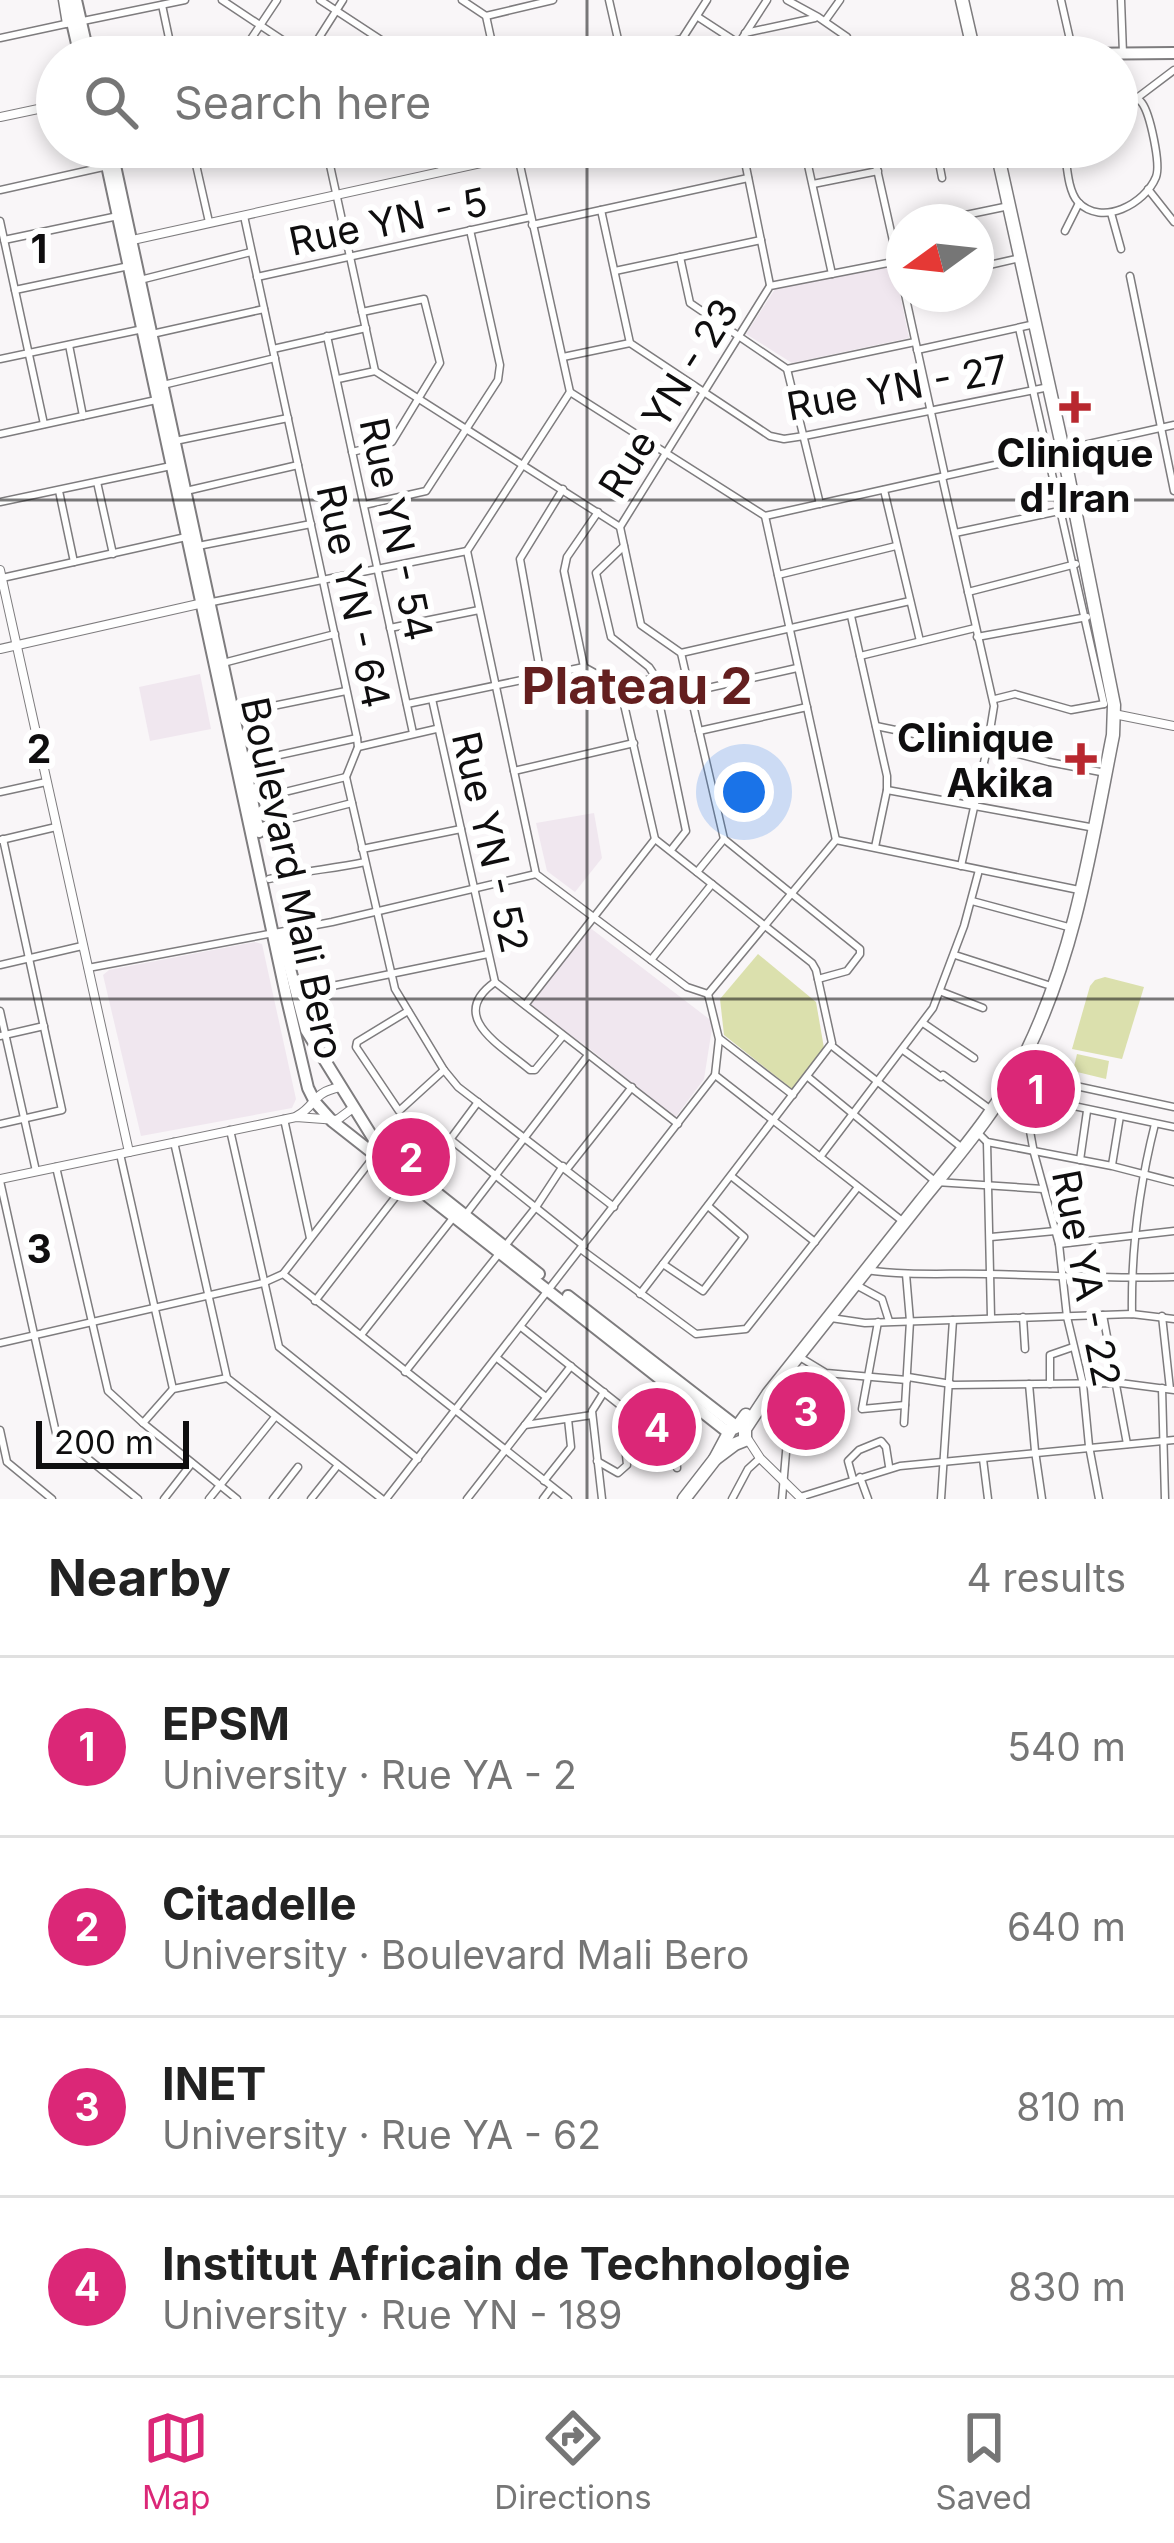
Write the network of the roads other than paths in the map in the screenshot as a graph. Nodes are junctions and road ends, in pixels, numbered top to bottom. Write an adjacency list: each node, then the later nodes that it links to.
1 (68, 0): 22 (main road)
2 (185, 0): 17 (street)
3 (222, 0): 23 (street)
4 (277, 0): 23 (street)
5 (320, 0): 18 (street)
6 (343, 0): 18 (street)
7 (462, 0): 19 (street)
8 (548, 0): 19 (street)
9 (609, 0): 32 (street)
10 (707, 0): 20 (street)
11 (767, 0): 24 (street)
12 (788, 0): 21 (street)
13 (840, 0): 21 (street)
14 (962, 0): 37 (highway)
15 (1061, 0): 38 (street)
16 (1121, 0): 39 (street)
17 (162, 5): 22 (street); 26 (street)
18 (336, 11): 29 (street); 30 (street)
19 (486, 16): 31 (street)
20 (698, 17): 33 (street); 34 (street)
21 (822, 19): 24 (street); 36 (street)
22 (73, 23): 25 (main road); 40 (street)
23 (261, 24): 27 (street); 28 (street)
24 (745, 33): 35 (street)
25 (77, 36)
26 (168, 36)
27 (253, 36)
28 (279, 36)
29 (320, 36)
30 (369, 36)
31 (490, 36)
32 (617, 36)
33 (682, 36)
34 (726, 36)
35 (743, 36)
36 (844, 36)
37 (967, 36)
38 (1069, 36)
39 (1123, 36)
40 (0, 38)
41 (1138, 53): 42 (main road)
42 (1174, 53)
43 (1174, 70): 44 (street)
44 (1138, 97)
45 (1138, 99): 66 (street)
46 (36, 109): 47 (street)
47 (0, 117)
48 (98, 168): 67 (street)
49 (112, 168): 76 (main road, Boulevard Mali Bero)
50 (197, 168): 79 (street)
51 (331, 168): 68 (street)
52 (441, 168): 61 (street)
53 (453, 168): 61 (street)
54 (521, 168): 78 (street)
55 (746, 168): 63 (street)
56 (810, 168): 65 (street)
57 (877, 168): 62 (street)
58 (941, 168): 64 (street)
59 (1001, 168): 70 (highway)
60 (1068, 168): 69 (street)
61 (442, 171): 68 (street)
62 (878, 171): 65 (street); 71 (street)
63 (748, 178): 73 (street, Rue YN - 5); 83 (street)
64 (943, 178)
65 (813, 184): 95 (street)
66 (1148, 189): 75 (street); 80 (street)
67 (0, 190)
68 (337, 194): 74 (street); 88 (street)
69 (1079, 203): 75 (street); 82 (street)
70 (1009, 206): 72 (street); 90 (highway)
71 (886, 207)
72 (994, 209)
73 (601, 210): 78 (street, Rue YN - 5); 94 (street)
74 (243, 214): 79 (street); 87 (street, Rue YN - 64)
75 (1111, 214): 86 (street)
76 (122, 215): 84 (street); 85 (main road, Boulevard Mali Bero)
77 (0, 221): 84 (street)
78 (532, 221): 81 (street, Rue YN - 5); 115 (street)
79 (209, 222): 85 (street)
80 (1174, 222)
81 (470, 230): 88 (street, Rue YN - 5); 131 (street)
82 (1065, 231)
83 (761, 240): 89 (street); 99 (street)
84 (4, 241): 100 (street)
85 (128, 241): 93 (main road, Boulevard Mali Bero)
86 (1121, 249)
87 (251, 252): 97 (street, Rue YN - 64); 98 (street)
88 (350, 257): 97 (street, Rue YN - 5); 102 (street)
89 (680, 257): 94 (street); 109 (street)
90 (1020, 258): 92 (street); 104 (highway)
91 (886, 264): 95 (street, Rue YN - 23)
92 (994, 264)
93 (133, 265): 98 (main road, Boulevard Mali Bero); 100 (street); 107 (main road, Boulevard Mali Bero)
94 (614, 271): 110 (street)
95 (832, 274): 99 (street, Rue YN - 23)
96 (1130, 276): 132 (street)
97 (257, 277): 101 (street, Rue YN - 64)
98 (140, 280): 107 (main road, Boulevard Mali Bero)
99 (770, 286): 109 (street, Rue YN - 23)
100 (15, 290): 113 (street)
101 (264, 310): 107 (street); 114 (street, Rue YN - 64)
102 (362, 312): 105 (street); 125 (street)
103 (909, 312): 112 (street)
104 (1035, 324): 106 (street); 120 (highway)
105 (366, 328): 108 (street); 118 (street)
106 (1019, 328): 112 (street); 121 (street)
107 (149, 330): 111 (street); 123 (main road, Boulevard Mali Bero)
108 (327, 336): 114 (street); 119 (street, Rue YN - 54)
109 (739, 336): 117 (street); 124 (street, Rue YN - 23)
110 (629, 343): 115 (street); 124 (street, Rue YN - 27)
111 (69, 345): 113 (street); 127 (street)
112 (916, 346): 117 (street); 126 (street)
113 (28, 353): 116 (street); 129 (street)
114 (273, 353): 123 (street); 128 (street, Rue YN - 64)
115 (562, 358): 122 (street)
116 (0, 359)
117 (787, 369): 134 (street)
118 (375, 371): 119 (street); 125 (street)
119 (336, 379): 137 (street, Rue YN - 54)
120 (1049, 387): 121 (street, Rue YN - 27); 136 (highway)
121 (1033, 390): 126 (street, Rue YN - 27); 139 (street)
122 (570, 392): 138 (street); 140 (street)
123 (162, 394): 127 (street); 135 (main road, Boulevard Mali Bero); 141 (main road, Boulevard Mali Bero)
124 (703, 394): 134 (street, Rue YN - 27); 138 (street, Rue YN - 23)
125 (420, 398): 131 (street); 137 (street)
126 (930, 410): 134 (street, Rue YN - 27); 143 (street)
127 (83, 416): 129 (street)
128 (288, 418): 135 (street); 142 (street, Rue YN - 64)
129 (44, 424): 133 (street)
130 (1174, 425): 132 (street)
131 (467, 428): 140 (street); 152 (street)
132 (1162, 428): 136 (street); 149 (street)
133 (0, 434)
134 (804, 436): 151 (street)
135 (175, 441): 141 (main road, Boulevard Mali Bero)
136 (1063, 450): 139 (street); 153 (highway)
137 (352, 452): 152 (street, Rue YN - 54)
138 (666, 453): 155 (street); 157 (street, Rue YN - 23)
139 (1047, 453): 143 (street); 153 (street)
140 (523, 463): 145 (street); 162 (street)
141 (176, 465): 144 (street); 148 (main road, Boulevard Mali Bero); 159 (main road, Boulevard Mali Bero)
142 (298, 465): 148 (street); 156 (street, Rue YN - 64)
143 (943, 476): 146 (street); 158 (street)
144 (97, 482): 147 (street); 163 (street)
145 (563, 489): 154 (street); 188 (street)
146 (884, 490): 151 (street); 161 (street)
147 (59, 491): 150 (street); 164 (street)
148 (186, 491): 159 (main road, Boulevard Mali Bero)
149 (1174, 491)
150 (0, 502)
151 (820, 504): 155 (street)
152 (364, 506): 166 (street, Rue YN - 54)
153 (1067, 509): 158 (street); 165 (highway)
154 (598, 512): 157 (street); 186 (street)
155 (765, 517): 168 (street)
156 (311, 524): 159 (street); 169 (street, Rue YN - 64)
157 (620, 527): 160 (street)
158 (955, 533): 170 (street)
159 (194, 540): 163 (street); 172 (main road, Boulevard Mali Bero)
160 (624, 546): 183 (street); 189 (street)
161 (897, 546): 168 (street); 171 (street)
162 (467, 550): 166 (street); 173 (street)
163 (113, 554): 164 (street)
164 (74, 562): 167 (street)
165 (1079, 564): 170 (street); 175 (highway)
166 (377, 568): 169 (street); 176 (street, Rue YN - 54)
167 (1, 573): 181 (street)
168 (778, 575): 177 (street)
169 (323, 579): 172 (street); 179 (street, Rue YN - 64)
170 (968, 592): 178 (street)
171 (910, 601): 174 (street); 180 (street)
172 (206, 603): 181 (street); 185 (main road, Boulevard Mali Bero); 208 (main road, Boulevard Mali Bero)
173 (479, 610): 176 (street); 190 (street)
174 (851, 616): 177 (street); 184 (street)
175 (1090, 616): 178 (street); 198 (highway)
176 (390, 628): 196 (street, Rue YN - 54)
177 (790, 629): 183 (street); 187 (street)
178 (976, 632): 180 (street); 195 (street)
179 (335, 634): 185 (street); 192 (street, Rue YN - 64)
180 (920, 641): 184 (street)
181 (15, 645): 182 (street); 212 (street)
182 (0, 649)
183 (681, 653): 193 (street)
184 (860, 656): 200 (street)
185 (223, 663): 199 (main road, Boulevard Mali Bero)
186 (584, 668): 188 (street); 191 (street)
187 (797, 668): 193 (street); 197 (street)
188 (541, 676): 190 (street)
189 (654, 678): 191 (street); 228 (street)
190 (495, 686): 194 (street); 209 (street)
191 (620, 687): 206 (street)
192 (346, 692): 199 (street); 205 (street, Rue YN - 64)
193 (690, 692): 203 (street)
194 (432, 699): 196 (street); 202 (street, Rue YN - 52)
195 (994, 700): 198 (street); 207 (street)
196 (407, 704): 204 (street, Rue YN - 54)
197 (807, 706): 203 (street); 224 (street)
198 (1111, 708): 201 (street); 210 (highway)
199 (234, 714): 208 (main road, Boulevard Mali Bero)
200 (876, 726): 207 (street); 213 (street)
201 (1174, 726)
202 (437, 729): 204 (street); 221 (street, Rue YN - 52)
203 (699, 731): 223 (street)
204 (413, 734): 205 (street)
205 (357, 742): 208 (street); 211 (street, Rue YN - 64)
206 (634, 743): 209 (street); 222 (street)
207 (988, 748): 210 (street); 217 (street)
208 (241, 764): 215 (main road, Boulevard Mali Bero); 244 (main road, Boulevard Mali Bero)
209 (513, 772): 233 (street)
210 (1106, 773): 220 (highway)
211 (346, 777): 215 (street); 216 (street)
212 (46, 782): 214 (street); 218 (street)
213 (886, 790): 217 (street); 226 (street)
214 (0, 792)
215 (252, 800): 219 (main road, Boulevard Mali Bero)
216 (352, 803): 219 (street); 227 (street)
217 (974, 806): 220 (street); 230 (street)
218 (56, 827): 225 (street); 245 (street)
219 (258, 827): 234 (main road, Boulevard Mali Bero)
220 (1095, 828): 237 (highway)
221 (461, 829): 227 (street); 236 (street, Rue YN - 52)
222 (655, 839): 228 (street); 241 (street)
223 (724, 839): 232 (street); 238 (street)
224 (836, 839): 226 (street); 238 (street)
225 (2, 840): 248 (street)
226 (875, 847): 230 (street)
227 (362, 849): 229 (street)
228 (671, 850): 232 (street)
229 (364, 862): 234 (street); 240 (street)
230 (962, 866): 231 (street)
231 (979, 871): 237 (street); 239 (street)
232 (697, 872): 235 (street)
233 (536, 874): 236 (street); 241 (street)
234 (269, 879): 244 (main road, Boulevard Mali Bero)
235 (712, 884): 242 (street); 249 (street)
236 (475, 888): 240 (street); 246 (street, Rue YN - 52)
237 (1082, 891): 243 (highway)
238 (791, 895): 242 (street); 253 (street)
239 (972, 901): 243 (street); 247 (street)
240 (376, 913): 244 (street); 252 (street)
241 (594, 917): 249 (street); 259 (street)
242 (765, 927): 253 (street); 258 (street)
243 (1074, 928): 255 (highway)
244 (276, 931): 251 (street); 257 (main road, Boulevard Mali Bero); 282 (main road, Boulevard Mali Bero)
245 (82, 946): 248 (street); 251 (street)
246 (488, 954): 252 (street); 254 (street, Rue YN - 52)
247 (954, 955): 255 (street); 256 (street)
248 (29, 958): 250 (street); 264 (street)
249 (651, 960): 258 (street)
250 (0, 965)
251 (87, 968): 307 (street)
252 (392, 974): 257 (street); 261 (street)
253 (818, 979): 268 (street)
254 (495, 982): 259 (street, Rue YN - 52); 266 (street)
255 (1054, 987): 273 (highway)
256 (941, 991): 260 (street); 263 (street)
257 (294, 994): 277 (main road, Boulevard Mali Bero)
258 (708, 994): 267 (street)
259 (525, 1005): 266 (street, Rue YN - 52)
260 (983, 1008)
261 (407, 1010): 272 (street); 272 (street)
262 (0, 1011): 265 (street)
263 (923, 1023): 269 (street); 271 (street)
264 (44, 1026): 265 (street); 291 (street)
265 (3, 1035): 291 (street)
266 (563, 1036): 270 (street, Rue YN - 52)
267 (719, 1039): 274 (street); 280 (street)
268 (832, 1044): 275 (street); 276 (street)
269 (902, 1050): 276 (street); 286 (street)
270 (588, 1055): 278 (street, Rue YN - 52); 301 (street)
271 (974, 1058)
272 (445, 1070): 283 (street)
273 (1019, 1070): 279 (highway); 281 (street, Rue YA - 22); 284 (street)
274 (715, 1075): 294 (street); 296 (street)
275 (808, 1077): 280 (street); 288 (street)
276 (878, 1082): 288 (street); 305 (street)
277 (340, 1087): 282 (street); 285 (main road, Boulevard Mali Bero)
278 (632, 1088): 296 (street, Rue YN - 52); 313 (street)
279 (1004, 1091): 281 (street); 286 (highway)
280 (793, 1095): 294 (street)
281 (1024, 1098): 287 (street); 308 (street, Rue YA - 22)
282 (313, 1099): 290 (street); 293 (main road, Boulevard Mali Bero)
283 (478, 1102): 301 (street); 302 (street)
284 (1174, 1107)
285 (353, 1108): 293 (street); 306 (main road, Boulevard Mali Bero)
286 (991, 1110): 300 (highway)
287 (1087, 1111): 289 (street); 310 (street)
288 (854, 1113): 309 (street); 320 (street)
289 (1120, 1116): 297 (street); 311 (street)
290 (296, 1117): 292 (street); 293 (street)
291 (24, 1119): 295 (street); 314 (street)
292 (284, 1119): 299 (street); 334 (street)
293 (332, 1120): 306 (main road, Boulevard Mali Bero)
294 (774, 1120): 309 (street); 317 (street)
295 (0, 1124)
296 (678, 1124): 327 (street)
297 (1155, 1124): 298 (street); 315 (street)
298 (1174, 1127)
299 (230, 1130): 303 (street); 347 (street)
300 (976, 1130): 304 (street); 305 (highway)
301 (525, 1137): 313 (street); 316 (street)
302 (450, 1139): 316 (street); 318 (street)
303 (173, 1142): 307 (street); 351 (street)
304 (987, 1142): 308 (street); 322 (street)
305 (962, 1148): 320 (highway)
306 (378, 1152): 318 (main road, Boulevard Mali Bero); 334 (street)
307 (124, 1153): 312 (street); 353 (street)
308 (1034, 1153): 310 (street); 324 (street, Rue YA - 22)
309 (820, 1156): 323 (street)
310 (1080, 1160): 311 (street)
311 (1112, 1166): 315 (street)
312 (56, 1167): 314 (street); 366 (street)
313 (565, 1168): 326 (street); 327 (street)
314 (36, 1171): 319 (street)
315 (1142, 1173): 321 (street); 333 (street)
316 (496, 1176): 326 (street); 328 (street)
317 (731, 1176): 325 (street); 335 (street)
318 (414, 1178): 328 (main road, Boulevard Mali Bero); 352 (street)
319 (0, 1180): 368 (street)
320 (936, 1182): 322 (street); 329 (highway)
321 (1174, 1182)
322 (988, 1186): 324 (street); 332 (street)
323 (858, 1187): 329 (street); 335 (street)
324 (1043, 1189): 330 (street, Rue YA - 22)
325 (708, 1206): 339 (street); 339 (street)
326 (536, 1207): 337 (street); 338 (street)
327 (614, 1207): 337 (street)
328 (459, 1214): 338 (main road, Boulevard Mali Bero); 369 (street)
329 (904, 1222): 340 (highway)
330 (1055, 1231): 332 (street); 336 (street, Rue YA - 22)
331 (1174, 1231): 333 (street)
332 (991, 1237): 343 (street)
333 (1134, 1237): 336 (street); 346 (street)
334 (310, 1238): 341 (street)
335 (815, 1241): 350 (street)
336 (1059, 1244): 345 (street, Rue YA - 22)
337 (583, 1248): 349 (street); 350 (street)
338 (502, 1250): 349 (main road, Boulevard Mali Bero); 376 (street)
339 (663, 1264): 350 (street)
340 (866, 1270): 342 (street); 348 (highway)
341 (283, 1274): 347 (street); 352 (street)
342 (906, 1274): 343 (street); 363 (street)
343 (991, 1274): 345 (street); 358 (street)
344 (1174, 1277): 346 (street)
345 (1063, 1278): 346 (street); 359 (street, Rue YA - 22)
346 (1132, 1279): 354 (street)
347 (263, 1283): 351 (street); 407 (street)
348 (855, 1284): 360 (highway); 365 (street)
349 (552, 1288): 367 (street); 385 (main road, Boulevard Mali Bero)
350 (640, 1294)
351 (209, 1296): 353 (street); 377 (street)
352 (315, 1301): 369 (street)
353 (155, 1309): 366 (street); 386 (street)
354 (1132, 1314): 355 (street); 357 (street)
355 (1103, 1315): 359 (street); 380 (street)
356 (1023, 1316): 358 (street); 359 (street); 372 (street)
357 (1162, 1316): 361 (street); 388 (street)
358 (991, 1317): 362 (street)
359 (1067, 1317): 371 (street, Rue YA - 22)
360 (829, 1318): 364 (street); 373 (highway)
361 (1174, 1319)
362 (953, 1320): 363 (street); 381 (street)
363 (910, 1321): 365 (street); 379 (street)
364 (878, 1322): 365 (street); 378 (street)
365 (889, 1322)
366 (92, 1323): 368 (street); 396 (street)
367 (520, 1328): 374 (street); 375 (street)
368 (35, 1336): 370 (street); 423 (street)
369 (361, 1336): 376 (street)
370 (0, 1343)
371 (1073, 1347): 383 (street); 384 (street, Rue YA - 22)
372 (1025, 1349)
373 (798, 1356): 378 (street); 387 (highway)
374 (497, 1358): 390 (street); 392 (street)
375 (571, 1366): 389 (street); 390 (street)
376 (405, 1372): 392 (street)
377 (227, 1378): 386 (street); 394 (street)
378 (868, 1378): 379 (street); 391 (street)
379 (908, 1378): 381 (street); 391 (street)
380 (1118, 1383): 384 (street); 388 (street); 402 (street)
381 (951, 1384): 382 (street); 410 (street)
382 (1029, 1384): 383 (street); 405 (street)
383 (1050, 1384): 384 (street)
384 (1083, 1384): 403 (street, Rue YA - 22)
385 (679, 1388): 400 (main road, Boulevard Mali Bero); 414 (street)
386 (172, 1389): 396 (street)
387 (772, 1389): 400 (highway); 418 (street)
388 (1169, 1389): 401 (street)
389 (604, 1392): 393 (street); 409 (street)
390 (546, 1397): 398 (street)
391 (905, 1405): 397 (street)
392 (455, 1412): 404 (street); 407 (street)
393 (592, 1415): 395 (street); 409 (street)
394 (275, 1417): 412 (street); 419 (street)
395 (568, 1419): 398 (street); 417 (street)
396 (142, 1423): 411 (street)
397 (904, 1423)
398 (524, 1426): 404 (street)
399 (0, 1430): 422 (street)
400 (737, 1434): 406 (street); 434 (highway)
401 (1169, 1440): 402 (street); 442 (street)
402 (1127, 1444): 403 (street)
403 (1089, 1446): 405 (street); 441 (street, Rue YA - 22)
404 (505, 1450): 417 (street); 430 (street)
405 (1035, 1451): 408 (street); 440 (street)
406 (758, 1456): 418 (street); 435 (street)
407 (418, 1459): 429 (street)
408 (983, 1460): 410 (street); 439 (street)
409 (598, 1461): 433 (street)
410 (942, 1462): 415 (street); 438 (street)
411 (192, 1463): 419 (street); 424 (street)
412 (338, 1465): 428 (street); 429 (street)
413 (298, 1466): 427 (street)
414 (676, 1468)
415 (890, 1468): 416 (street); 416 (street)
416 (856, 1478): 421 (street); 437 (street)
417 (544, 1481): 420 (street)
418 (784, 1481): 421 (street); 436 (street)
419 (220, 1485): 425 (street); 426 (street)
420 (552, 1487): 431 (street); 432 (street)
421 (801, 1498)
422 (52, 1499)
423 (138, 1499)
424 (164, 1499)
425 (208, 1499)
426 (237, 1499)
427 (273, 1499)
428 (311, 1499)
429 (384, 1499)
430 (466, 1499)
431 (543, 1499)
432 (568, 1499)
433 (602, 1499)
434 (684, 1499)
435 (732, 1499)
436 (782, 1499)
437 (868, 1499)
438 (941, 1499)
439 (988, 1499)
440 (1042, 1499)
441 (1099, 1499)
442 (1165, 1499)

